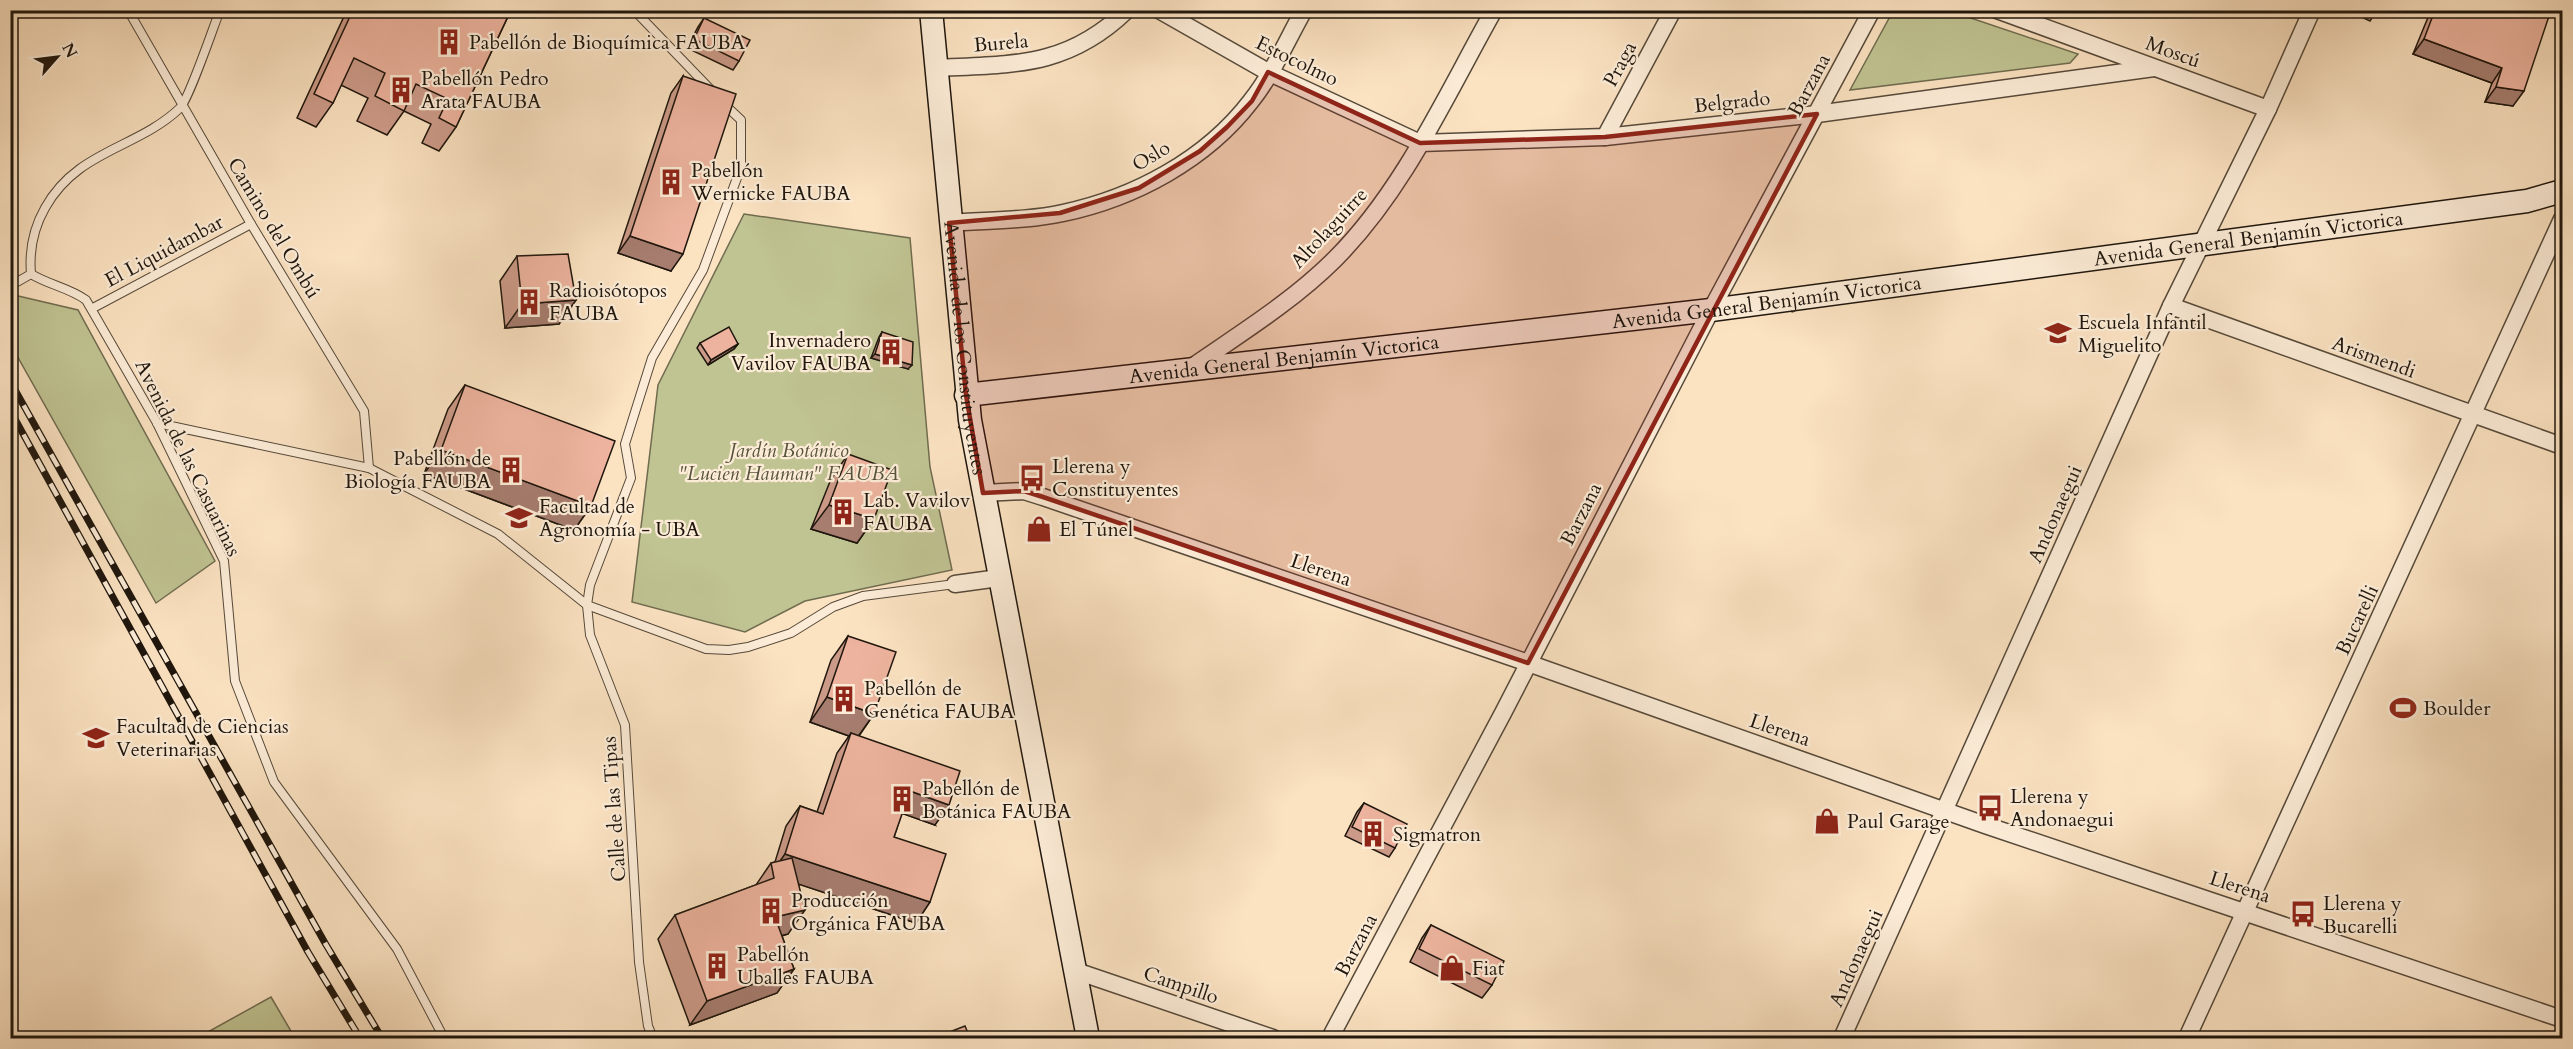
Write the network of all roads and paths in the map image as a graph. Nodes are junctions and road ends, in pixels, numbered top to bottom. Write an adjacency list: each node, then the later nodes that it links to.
1 (128, 10): 16 (lane, Camino del Ombú)
2 (220, 10): 16 (lane)
3 (634, 10): 40 (lane, Calle de las Tipas)
4 (931, 10): 13 (street, Avenida de los Constituyentes)
5 (1127, 10): 13 (street, Burela)
6 (1159, 10): 15 (street, Estocolmo)
7 (1304, 10): 15 (street, Oslo)
8 (1494, 10): 20 (street, Altolaguirre)
9 (1673, 10): 19 (street, Praga)
10 (1872, 10): 18 (street, Barzana)
11 (1996, 10): 14 (street, Moscú)
12 (2312, 10): 17 (street, Andonaegui)
13 (936, 68): 23 (street, Avenida de los Constituyentes)
14 (2154, 68): 17 (street, Moscú); 18 (street, Belgrado)
15 (1269, 72): 20 (street, Estocolmo); 23 (street, Oslo)
16 (182, 106): 24 (lane, Camino del Ombú); 26 (lane)
17 (2268, 109): 25 (street, Andonaegui)
18 (1817, 114): 19 (street, Belgrado); 30 (street, Barzana)
19 (1605, 137): 20 (street, Belgrado)
20 (1419, 143): 31 (street, Altolaguirre)
21 (2562, 191): 25 (street, Avenida General Benjamín Victorica)
22 (2562, 219): 33 (street, Bucarelli)
23 (949, 223): 32 (street, Avenida de los Constituyentes)
24 (251, 224): 29 (lane, El Liquidambar); 36 (lane, Camino del Ombú)
25 (2202, 242): 28 (street, Andonaegui); 30 (street, Avenida General Benjamín Victorica)
26 (32, 274): 27 (lane); 29 (lane, Avenida de las Casuarinas)
27 (10, 286)
28 (2171, 306): 33 (street, Arismendi); 42 (street, Andonaegui)
29 (93, 308): 34 (lane, Avenida de las Casuarinas)
30 (1711, 310): 31 (street, Avenida General Benjamín Victorica); 41 (street, Barzana)
31 (1185, 371): 32 (street, Avenida General Benjamín Victorica)
32 (966, 395): 37 (street, Avenida de los Constituyentes)
33 (2473, 416): 35 (street, Arismendi); 43 (street, Bucarelli)
34 (157, 423): 36 (lane); 46 (lane, Avenida de las Casuarinas)
35 (2562, 446)
36 (369, 468): 40 (lane)
37 (983, 493): 38 (street, Avenida de los Constituyentes); 41 (street, Llerena)
38 (999, 578): 39 (street); 44 (street, Avenida de los Constituyentes)
39 (956, 584): 40 (lane)
40 (587, 605): 47 (lane, Calle de las Tipas)
41 (1528, 663): 42 (street, Llerena); 50 (street, Barzana)
42 (1945, 810): 43 (street, Llerena); 51 (street, Andonaegui)
43 (2247, 911): 45 (street, Llerena); 52 (street, Bucarelli)
44 (1076, 971): 48 (street, Avenida de los Constituyentes); 49 (street, Campillo)
45 (2562, 1019)
46 (444, 1038)
47 (653, 1038)
48 (1088, 1038)
49 (1273, 1038)
50 (1330, 1038)
51 (1842, 1038)
52 (2187, 1038)

